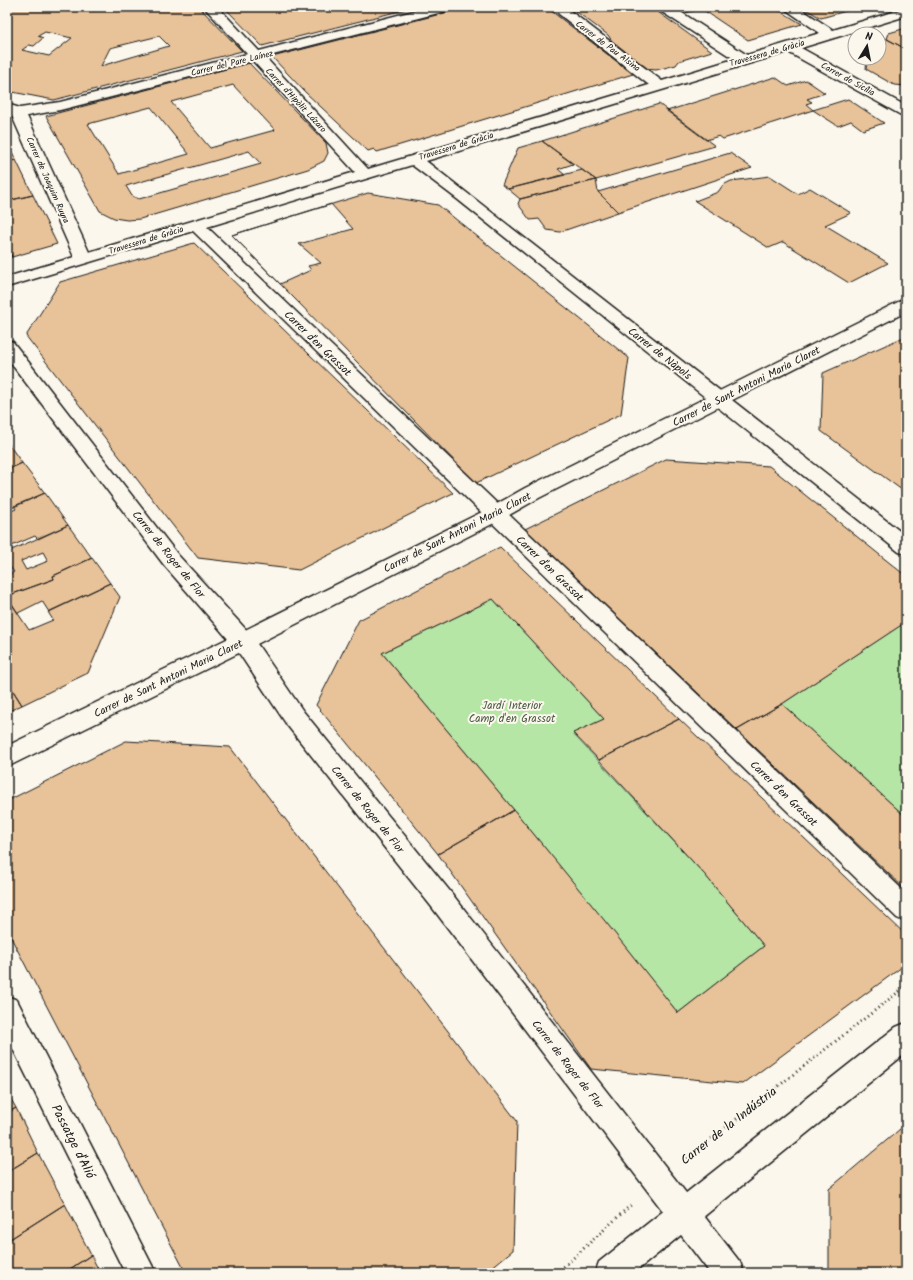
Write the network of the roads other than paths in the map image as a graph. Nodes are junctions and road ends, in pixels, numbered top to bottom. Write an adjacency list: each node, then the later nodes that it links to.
1 (211, 7): 9 (street, Carrer d'Hipòlit Lázaro)
2 (445, 7): 9 (street, Carrer del Pare Laínez)
3 (557, 7): 11 (street, Carrer de Pau Alsina)
4 (664, 7): 10 (street)
5 (789, 7): 7 (street)
6 (906, 12): 7 (street, Travessera de Gràcia)
7 (832, 34): 8 (street, Travessera de Gràcia)
8 (789, 47): 10 (street, Travessera de Gràcia); 13 (street, Carrer de Sicília)
9 (256, 56): 12 (street, Carrer del Pare Laínez); 15 (street, Carrer d'Hipòlit Lázaro)
10 (744, 60): 11 (street, Travessera de Gràcia)
11 (660, 86): 14 (street, Travessera de Gràcia)
12 (12, 111): 17 (street, Carrer de Joaquim Ruyra)
13 (906, 112)
14 (414, 159): 15 (street, Travessera de Gràcia); 21 (street, Carrer de Nàpols)
15 (365, 174): 16 (street, Travessera de Gràcia)
16 (196, 225): 17 (street, Travessera de Gràcia); 22 (street, Carrer d'en Grassot)
17 (83, 258): 18 (street, Travessera de Gràcia)
18 (7, 282)
19 (906, 306): 21 (street, Carrer de Sant Antoni Maria Claret)
20 (7, 346): 24 (street, Carrer de Roger de Flor)
21 (719, 399): 22 (street, Carrer de Sant Antoni Maria Claret); 23 (street, Carrer de Nàpols)
22 (495, 514): 24 (street, Carrer de Sant Antoni Maria Claret); 26 (street, Carrer d'en Grassot)
23 (906, 546)
24 (243, 641): 25 (street, Carrer de Sant Antoni Maria Claret); 29 (street, Carrer de Roger de Flor)
25 (7, 757)
26 (906, 910)
27 (7, 1009): 30 (street, Passatge d'Alió)
28 (906, 1036): 29 (street)
29 (683, 1214): 31 (street); 32 (street, Carrer de Roger de Flor)
30 (141, 1273)
31 (610, 1273)
32 (729, 1273)

